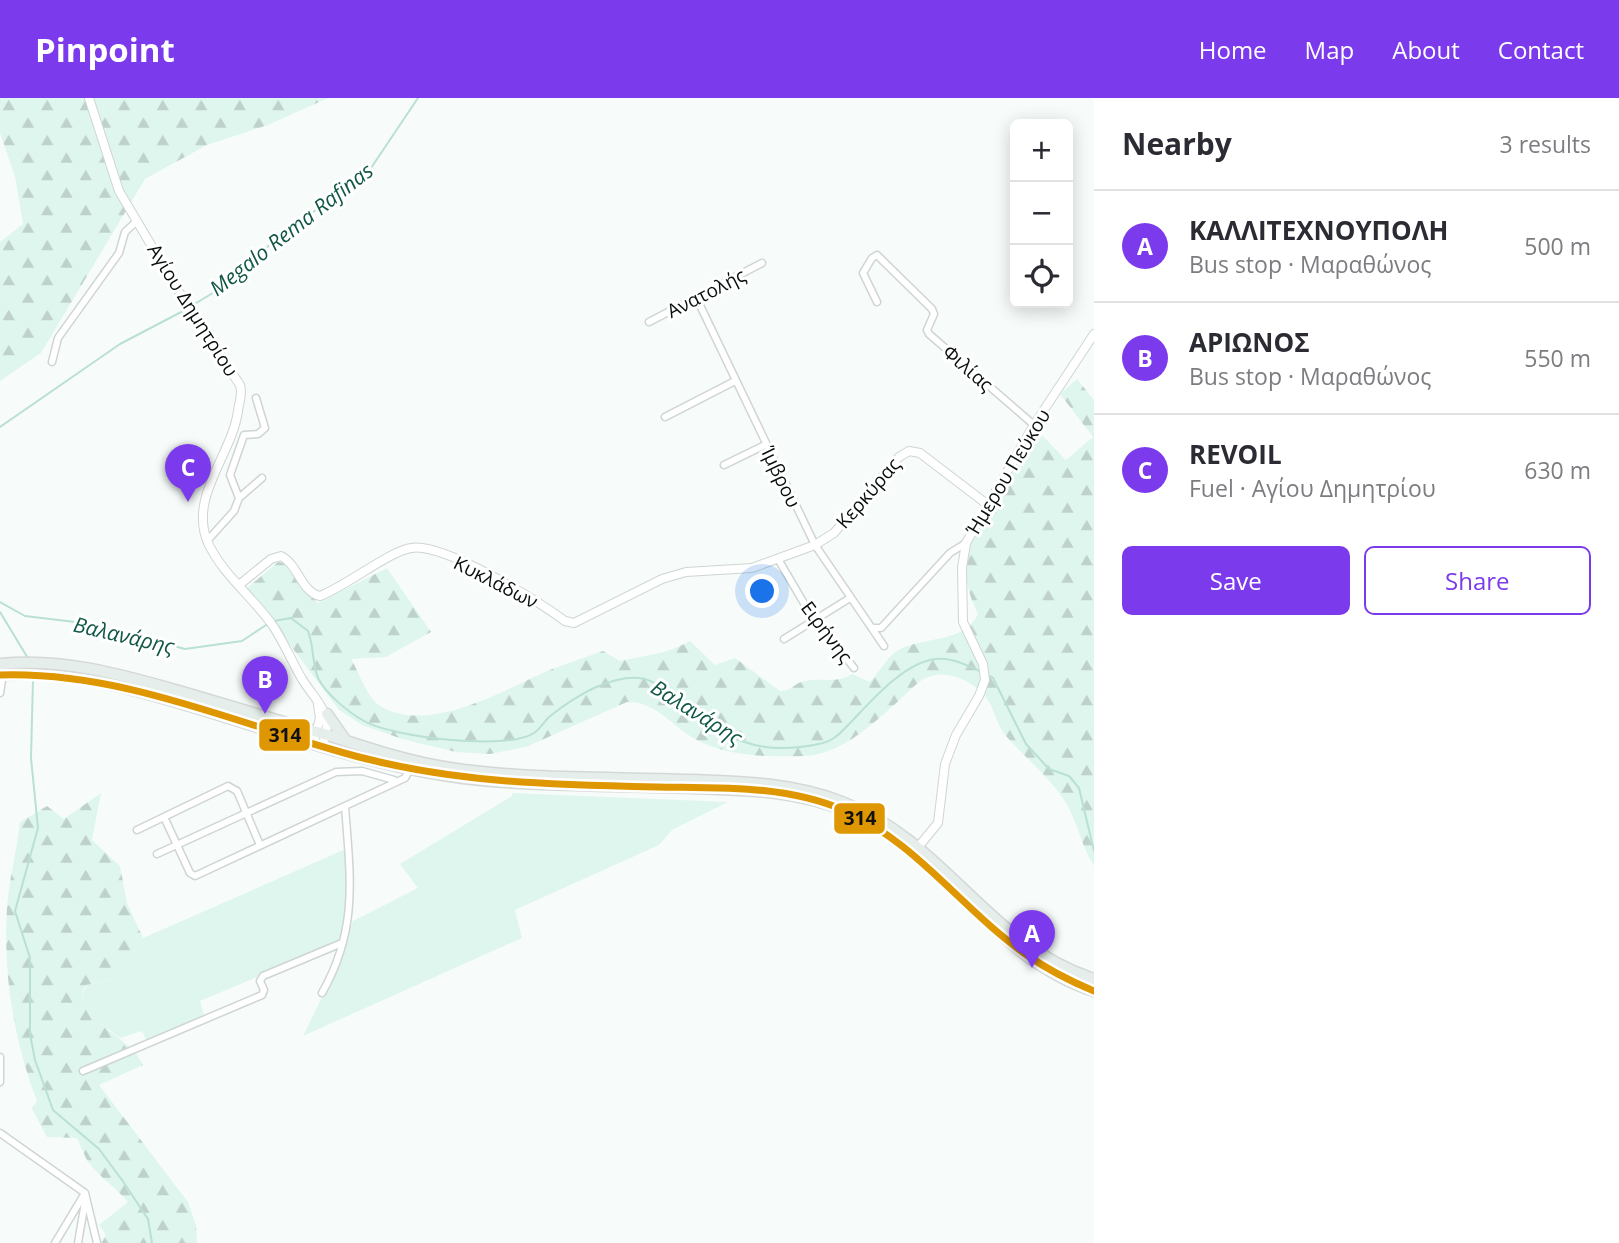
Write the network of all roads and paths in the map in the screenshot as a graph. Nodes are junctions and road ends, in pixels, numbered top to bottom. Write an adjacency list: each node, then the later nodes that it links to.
1 (89, 98): 2 (street, Αγίου Δημητρίου)
2 (137, 222): 8 (street); 18 (street, Αγίου Δημητρίου)
3 (762, 263): 4 (street, Ανατολής)
4 (696, 297): 6 (street, Ανατολής); 9 (street, Ίμβρου)
5 (877, 302): 12 (street, Φιλίας)
6 (649, 322)
7 (1094, 334): 12 (street, Ήμερου Πεύκου)
8 (52, 362)
9 (735, 381): 11 (street); 13 (street, Ίμβρου)
10 (256, 398): 16 (street)
11 (665, 417)
12 (1034, 425): 17 (street, Ήμερου Πεύκου)
13 (765, 445): 14 (street); 20 (street, Ίμβρου)
14 (724, 466)
15 (262, 478): 16 (street)
16 (239, 498): 18 (street)
17 (988, 505): 19 (street, Ήμερου Πεύκου); 20 (street, Κερκύρας)
18 (207, 541): 22 (street)
19 (966, 543): 25 (street); 43 (street, Ήμερου Πεύκου)
20 (814, 545): 21 (street, Κερκύρας); 23 (street, Ίμβρου)
21 (778, 559): 22 (street, Κυκλάδων); 24 (street, Ειρήνης)
22 (239, 585): 31 (street)
23 (850, 598): 24 (street); 25 (street, Ίμβρου)
24 (817, 621): 26 (street); 28 (street, Ειρήνης)
25 (873, 628): 27 (street, Ίμβρου)
26 (784, 639)
27 (884, 646)
28 (854, 668)
29 (1, 669): 30 (street); 33 (main road)
30 (0, 694)
31 (317, 702): 32 (street); 33 (street)
32 (327, 714): 33 (street); 34 (main road)
33 (320, 739): 34 (main road); 35 (main road)
34 (346, 741): 43 (main road)
35 (410, 769): 36 (street); 47 (main road)
36 (395, 781): 37 (street); 38 (street)
37 (345, 806): 41 (street); 45 (street)
38 (246, 812): 39 (street); 41 (street); 42 (street)
39 (164, 817): 40 (street); 42 (street)
40 (137, 830)
41 (260, 845): 42 (street)
42 (177, 846): 44 (street)
43 (919, 846): 46 (main road)
44 (157, 854)
45 (342, 943): 48 (street); 50 (street)
46 (1094, 979)
47 (1094, 991)
48 (322, 993)
49 (0, 1057): 51 (street)
50 (83, 1071)
51 (0, 1082)
52 (0, 1133): 53 (street)
53 (85, 1194): 54 (street); 55 (street); 56 (street)
54 (55, 1243)
55 (78, 1243)
56 (97, 1243)

